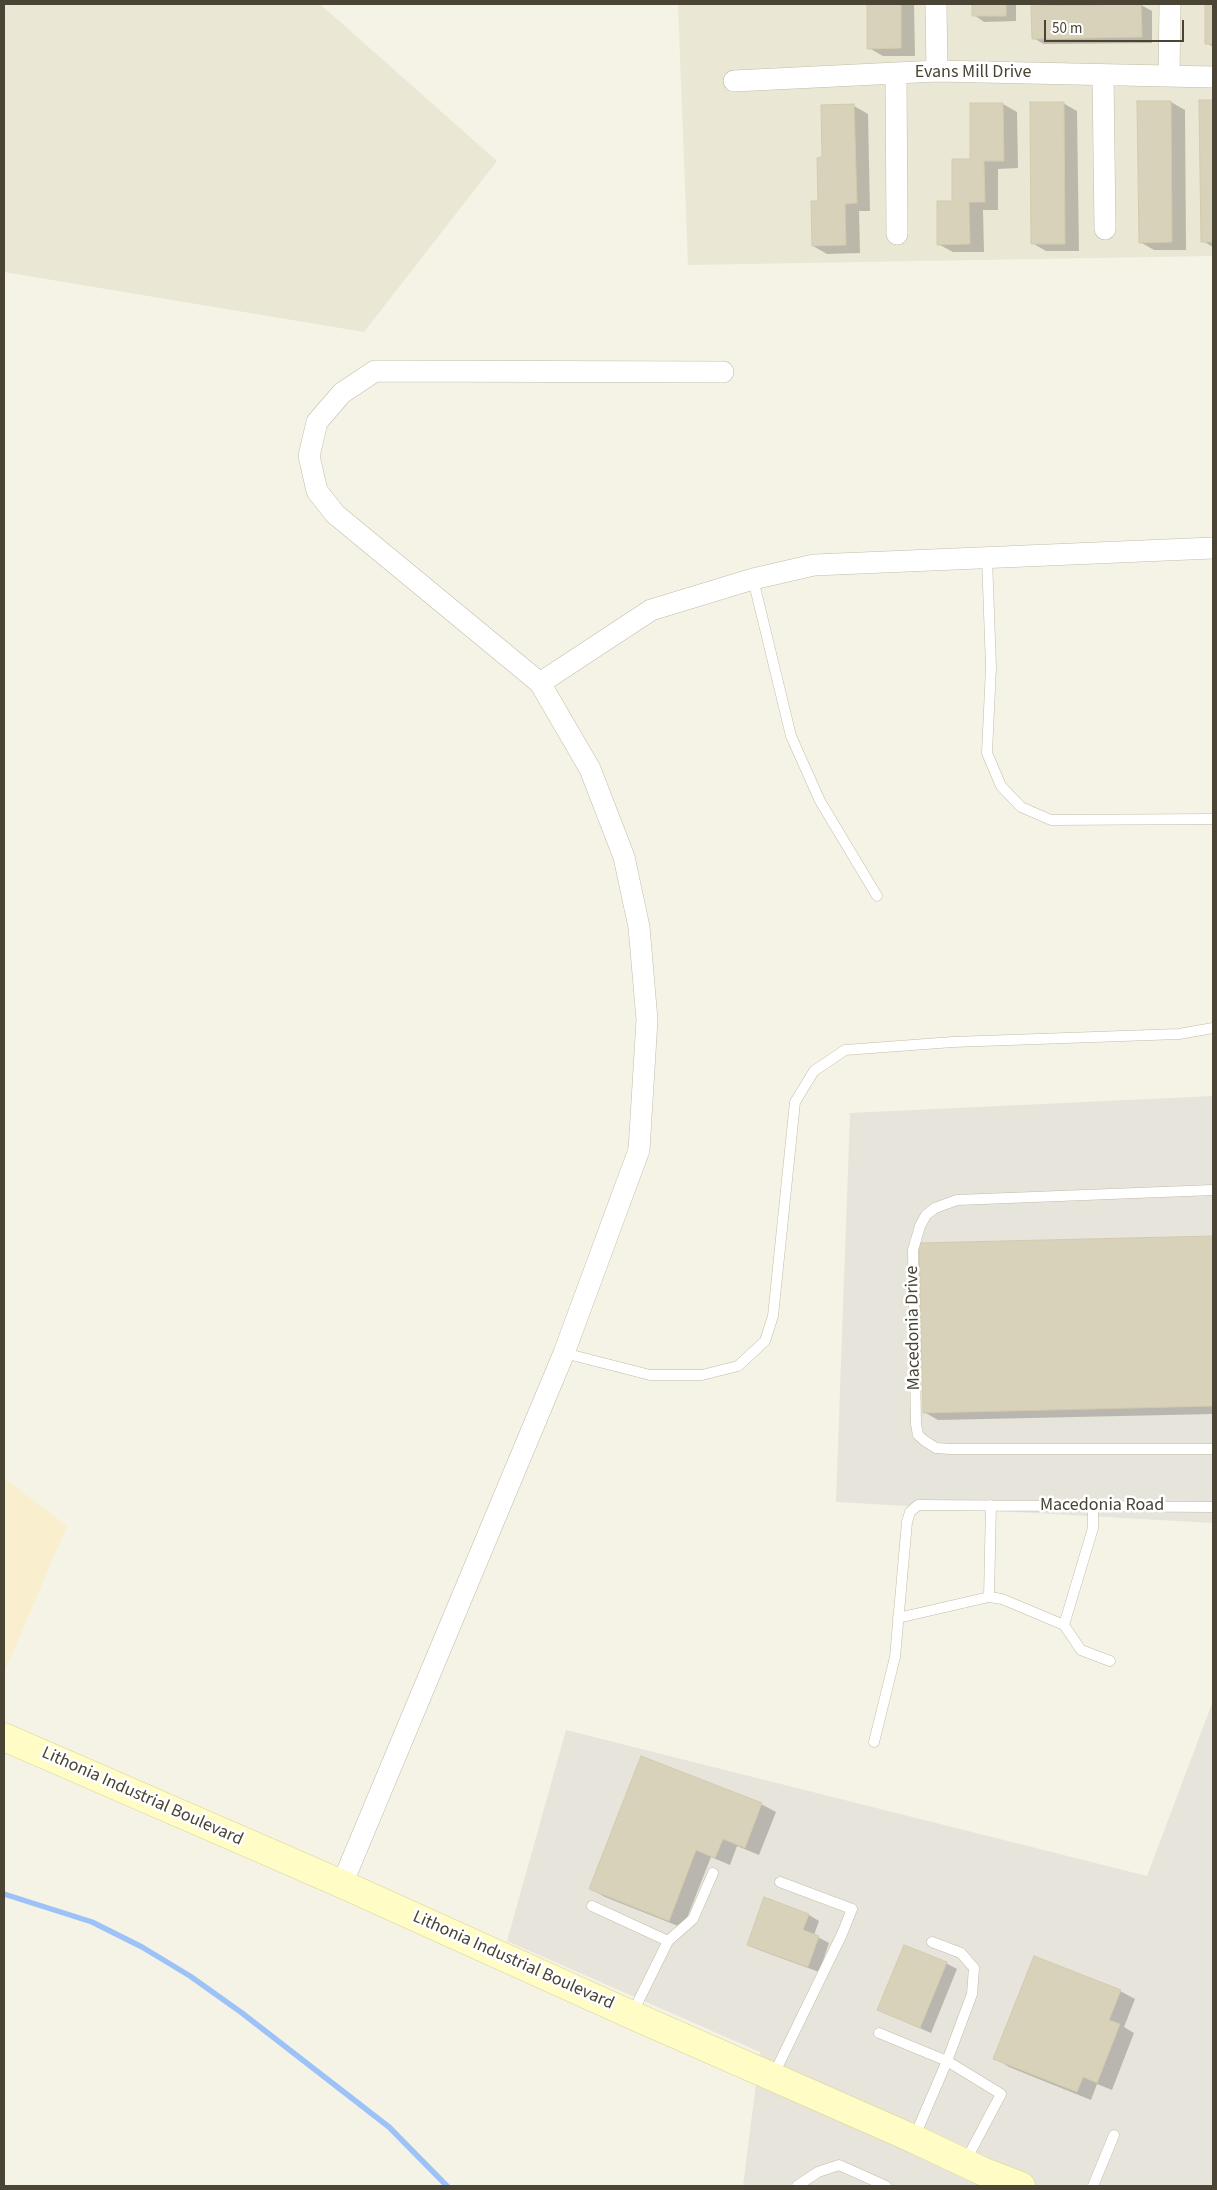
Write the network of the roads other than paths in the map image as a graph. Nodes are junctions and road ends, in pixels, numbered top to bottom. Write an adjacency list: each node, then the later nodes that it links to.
1 (936, 4): 3 (street)
2 (1170, 4): 6 (street)
3 (937, 71): 4 (street, Evans Mill Drive); 5 (street, Evans Mill Drive)
4 (896, 74): 8 (street, Evans Mill Drive); 10 (street)
5 (1103, 75): 6 (street, Evans Mill Drive); 9 (street)
6 (1169, 76): 7 (street, Evans Mill Drive)
7 (1213, 77)
8 (734, 82)
9 (1105, 229)
10 (897, 234)
11 (723, 372): 15 (street)
12 (1213, 547): 13 (street)
13 (987, 558): 14 (street); 16 (lane)
14 (753, 579): 15 (street); 17 (lane)
15 (540, 684): 20 (street)
16 (1213, 819)
17 (877, 896)
18 (1213, 1028): 20 (lane)
19 (1213, 1190): 21 (lane, Macedonia Drive)
20 (564, 1353): 33 (street)
21 (1213, 1449)
22 (991, 1505): 23 (lane, Macedonia Road); 25 (lane); 26 (lane, Macedonia Road)
23 (1093, 1505): 24 (lane, Macedonia Road); 27 (lane)
24 (1213, 1507)
25 (989, 1597): 26 (lane); 27 (lane)
26 (898, 1618): 30 (lane, Macedonia Road)
27 (1064, 1626): 28 (lane)
28 (1110, 1661)
29 (4, 1737): 33 (main road, Lithonia Industrial Boulevard)
30 (874, 1742)
31 (713, 1873): 35 (lane)
32 (780, 1882): 40 (lane)
33 (342, 1884): 37 (main road, Lithonia Industrial Boulevard)
34 (592, 1906): 35 (lane)
35 (668, 1941): 37 (lane)
36 (932, 1942): 39 (lane)
37 (632, 2015): 40 (main road, Lithonia Industrial Boulevard)
38 (879, 2033): 39 (lane)
39 (947, 2061): 42 (lane); 43 (lane)
40 (773, 2077): 42 (main road, Lithonia Industrial Boulevard)
41 (1114, 2135): 47 (lane)
42 (914, 2139): 43 (main road, Lithonia Industrial Boulevard)
43 (975, 2171): 46 (main road, Lithonia Industrial Boulevard)
44 (797, 2186): 45 (lane)
45 (886, 2186)
46 (1021, 2186)
47 (1093, 2186)

